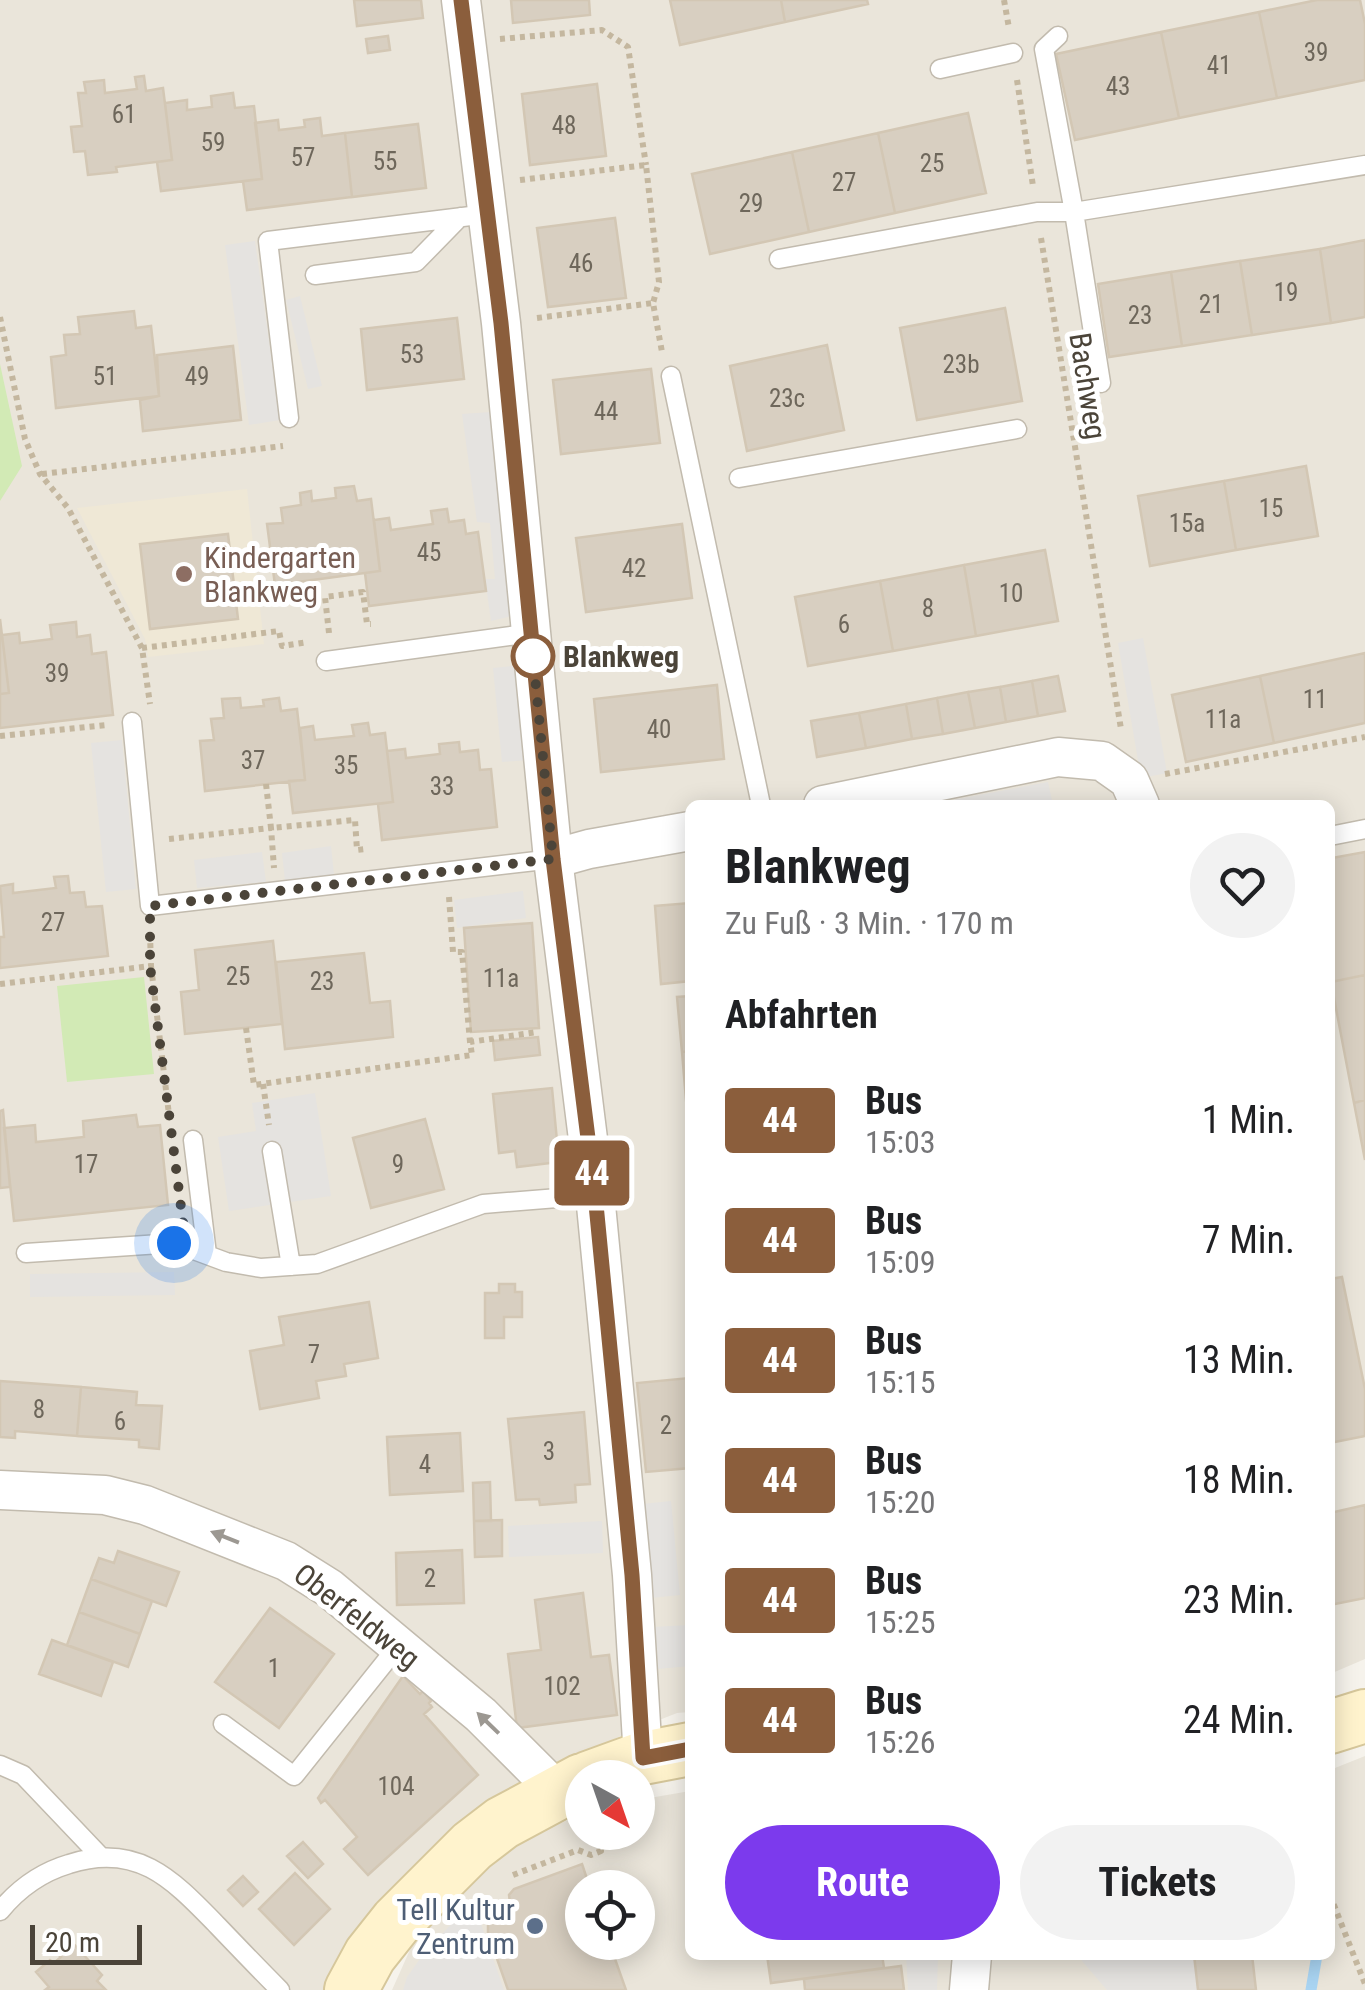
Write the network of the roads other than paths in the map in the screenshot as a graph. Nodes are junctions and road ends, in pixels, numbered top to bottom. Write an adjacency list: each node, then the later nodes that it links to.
1 (462, 0): 7 (street)
2 (1058, 36): 6 (lane)
3 (1013, 53): 4 (lane)
4 (940, 68)
5 (1365, 165): 6 (lane)
6 (1074, 212): 8 (lane); 11 (lane)
7 (474, 216): 9 (lane); 12 (lane); 15 (street)
8 (779, 258)
9 (315, 275)
10 (671, 376): 19 (lane)
11 (1101, 383)
12 (289, 418)
13 (1017, 429): 14 (lane)
14 (739, 478)
15 (532, 633): 16 (lane); 24 (street)
16 (326, 660)
17 (132, 722): 24 (lane)
18 (1134, 792): 20 (street)
19 (760, 800)
20 (848, 800)
21 (1365, 829): 23 (lane)
22 (685, 832): 24 (street)
23 (1335, 835)
24 (553, 859): 27 (street)
25 (193, 1140): 29 (lane)
26 (272, 1151): 30 (lane)
27 (595, 1194): 30 (lane); 36 (street)
28 (26, 1253): 29 (lane)
29 (207, 1254): 30 (lane)
30 (291, 1266)
31 (0, 1490): 32 (street, Oberfeldweg, one-way to 31)
32 (398, 1646): 34 (lane); 38 (street, Oberfeldweg, one-way to 32)
33 (1365, 1716): 35 (main road)
34 (224, 1724)
35 (1335, 1725)
36 (666, 1753)
37 (0, 1765): 40 (lane)
38 (565, 1775)
39 (565, 1789): 44 (main road)
40 (101, 1857): 41 (lane); 43 (lane)
41 (0, 1911)
42 (972, 1960): 45 (street)
43 (280, 1990)
44 (351, 1990)
45 (969, 1990)

